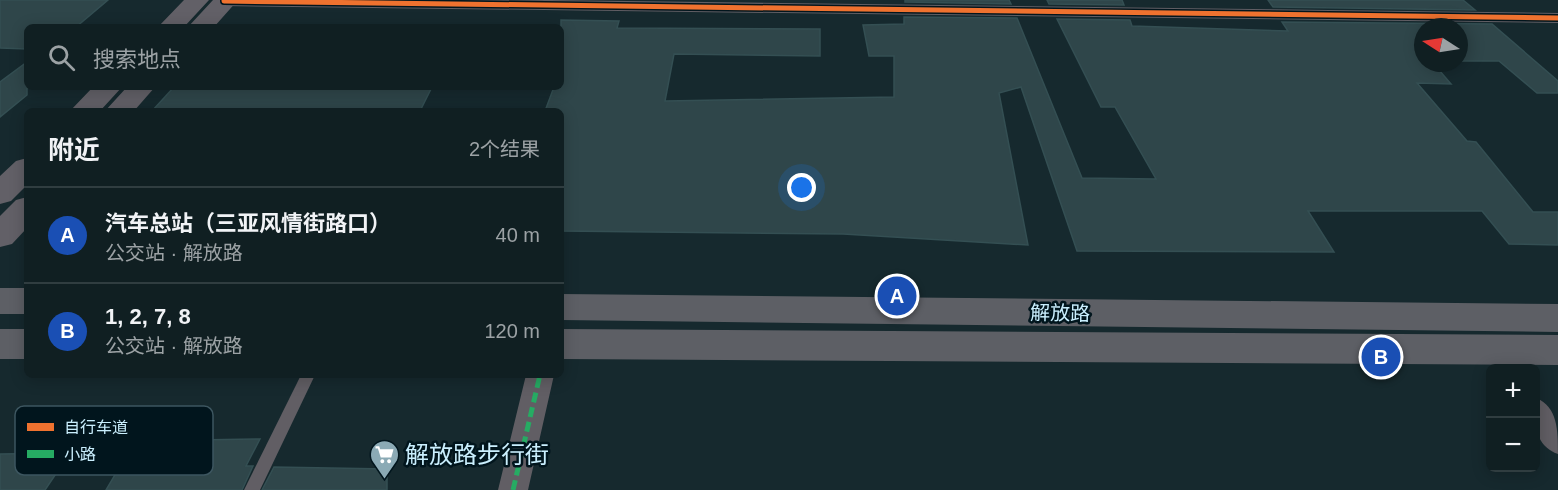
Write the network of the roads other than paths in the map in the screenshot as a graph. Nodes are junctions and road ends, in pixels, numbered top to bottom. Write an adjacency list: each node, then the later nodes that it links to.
1 (197, 0): 4 (main road)
2 (225, 1): 3 (street); 5 (main road)
3 (1558, 18)
4 (173, 24)
5 (203, 24)
6 (106, 90): 8 (main road)
7 (139, 90): 9 (main road)
8 (87, 108)
9 (122, 108)
10 (24, 171): 11 (main road)
11 (0, 194)
12 (24, 211): 13 (main road)
13 (0, 236)
14 (0, 301): 15 (main road)
15 (24, 301)
16 (564, 308): 17 (main road, 解放路)
17 (1558, 318)
18 (0, 344): 19 (main road)
19 (24, 344)
20 (564, 344): 22 (main road, 解放路)
21 (1558, 350): 22 (main road, 解放路)
22 (1498, 359)
23 (307, 378): 27 (lane)
24 (539, 378): 28 (street)
25 (1540, 416): 26 (street)
26 (1558, 441)
27 (252, 490)
28 (513, 490)

